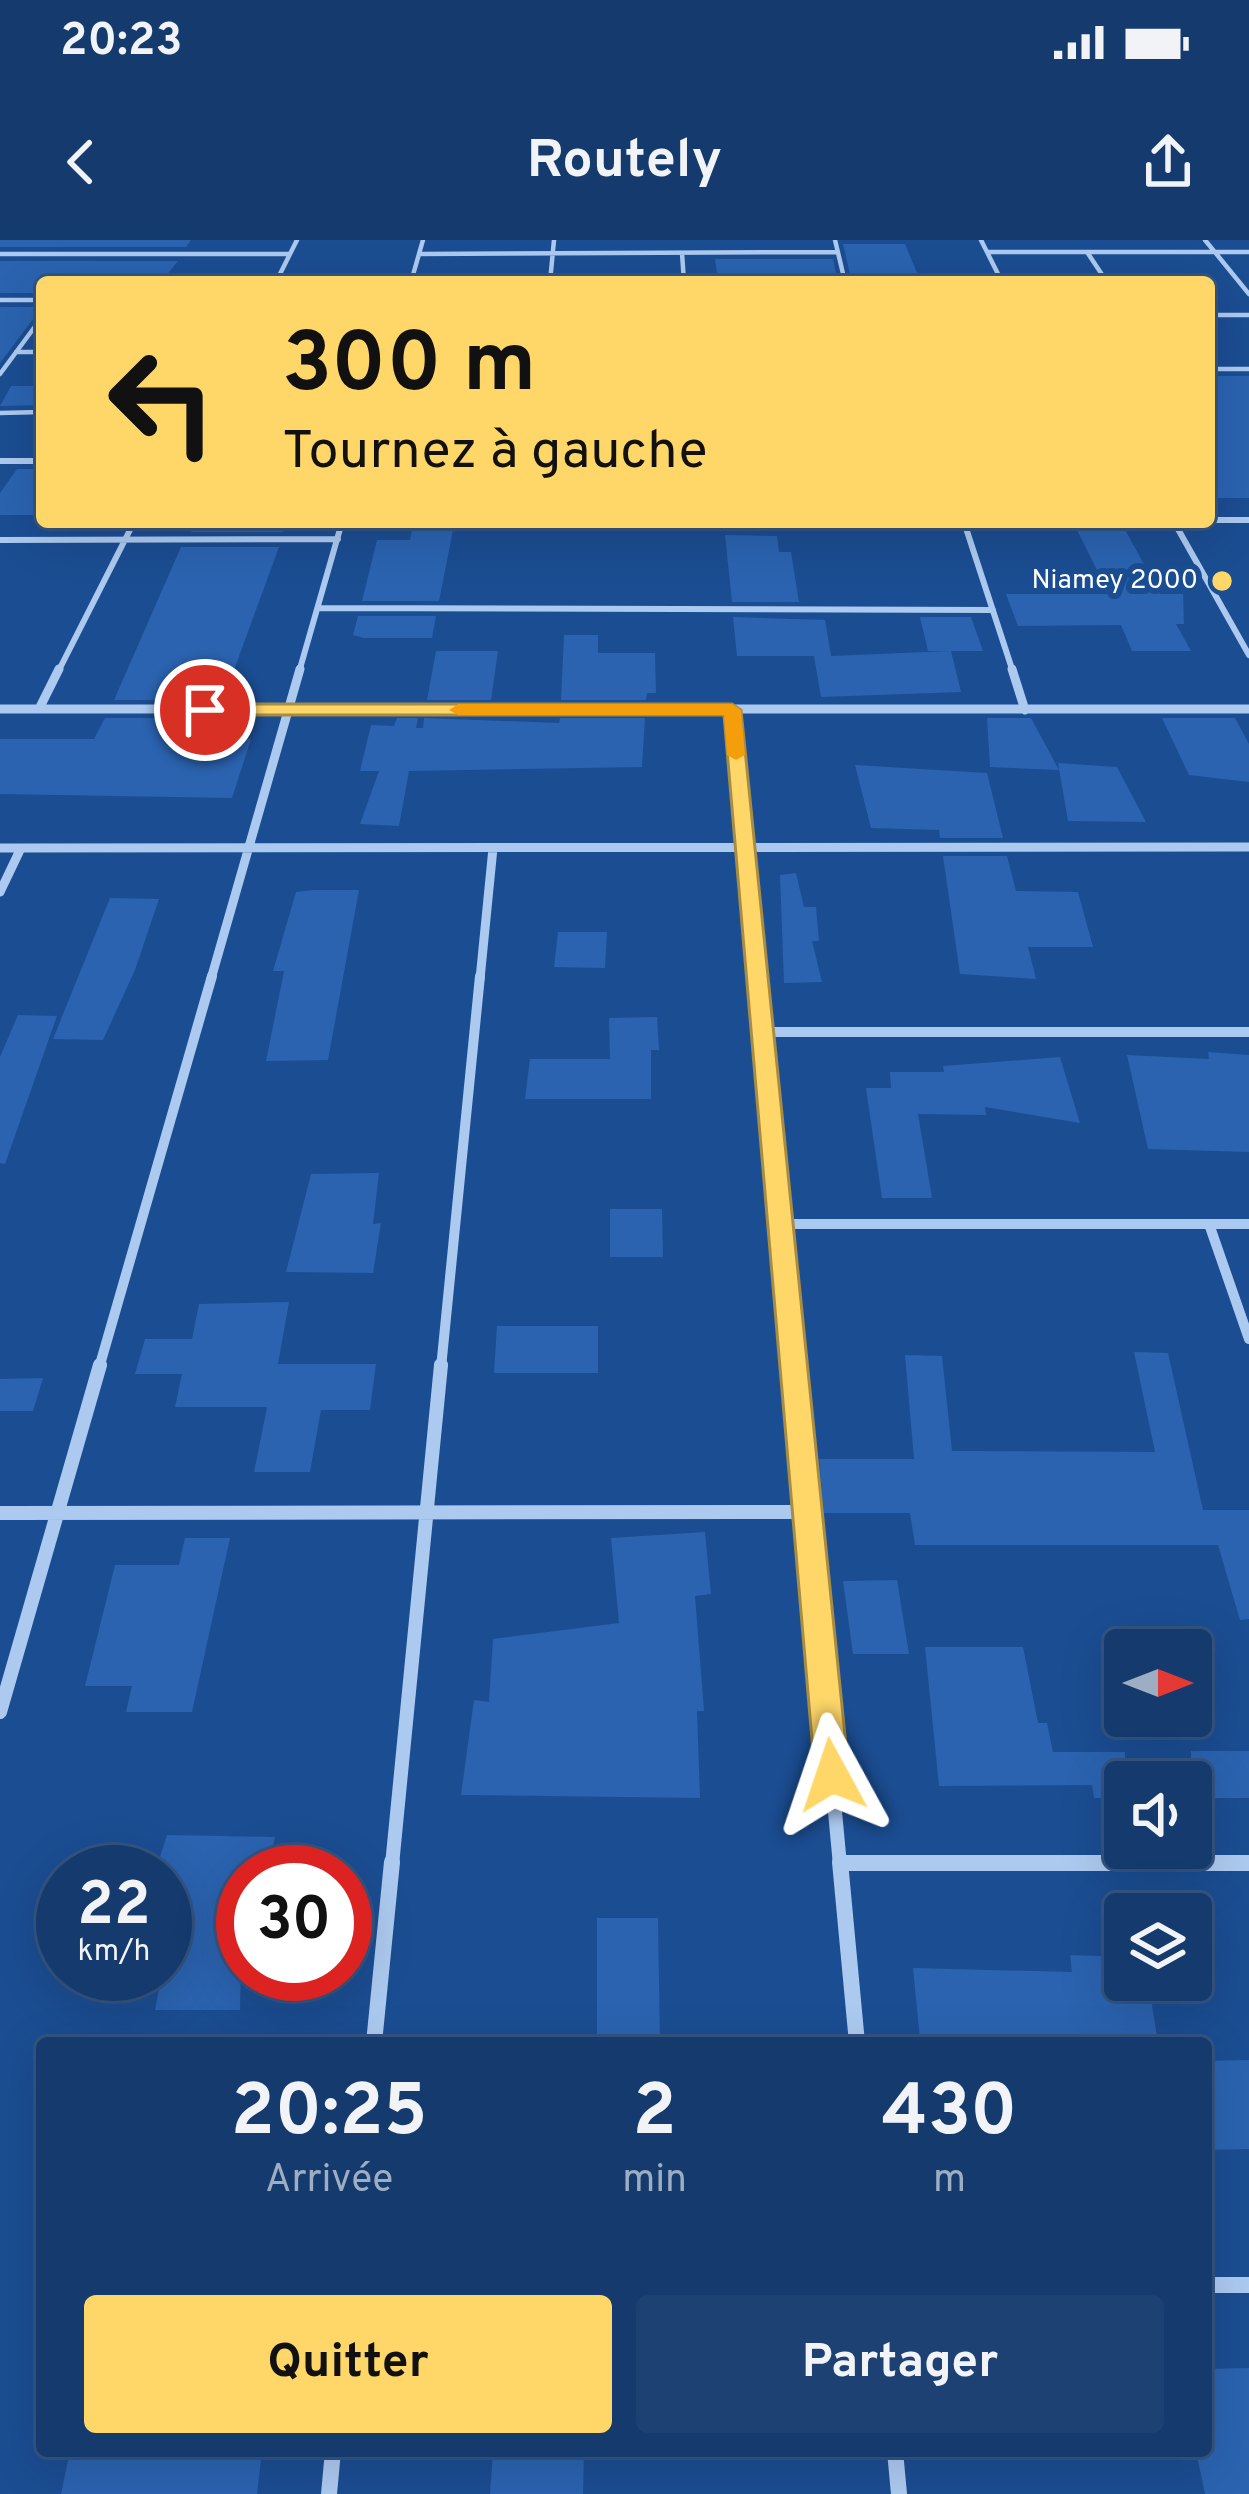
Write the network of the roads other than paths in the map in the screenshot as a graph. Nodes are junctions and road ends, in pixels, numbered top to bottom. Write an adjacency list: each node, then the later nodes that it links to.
1 (297, 240): 16 (street)
2 (423, 240): 17 (street)
3 (554, 240): 18 (street)
4 (700, 240): 14 (street)
5 (835, 240): 8 (street)
6 (981, 240): 9 (street)
7 (1205, 240): 11 (street)
8 (838, 252): 14 (street); 23 (street)
9 (987, 252): 10 (street); 24 (street)
10 (1087, 252): 11 (street); 25 (street)
11 (1215, 252): 12 (street); 26 (street)
12 (1249, 252)
13 (682, 253): 14 (street); 18 (street); 22 (street)
14 (702, 253)
15 (0, 254): 16 (street)
16 (289, 254): 19 (street)
17 (419, 254): 18 (street); 20 (street)
18 (553, 254): 21 (street)
19 (279, 276)
20 (414, 276)
21 (551, 276)
22 (684, 276)
23 (844, 276)
24 (999, 276)
25 (1103, 276)
26 (1249, 294)
27 (0, 300): 28 (street)
28 (36, 300)
29 (1215, 315): 30 (street)
30 (1249, 315)
31 (36, 325): 32 (street)
32 (16, 352): 33 (street); 36 (street)
33 (36, 352)
34 (1215, 369): 35 (street)
35 (1249, 369)
36 (0, 374)
37 (36, 412): 38 (street)
38 (0, 413)
39 (0, 461): 40 (street)
40 (36, 461)
41 (1215, 520): 42 (street)
42 (1249, 520)
43 (131, 528): 49 (street)
44 (340, 528): 47 (street)
45 (967, 528): 51 (street)
46 (1177, 528): 52 (street)
47 (338, 538): 49 (street); 50 (street)
48 (0, 540): 49 (street)
49 (125, 540): 55 (street)
50 (318, 608): 51 (street); 56 (street)
51 (993, 610): 58 (street)
52 (1249, 655)
53 (1249, 709): 58 (street)
54 (0, 710): 55 (street)
55 (39, 710): 56 (street)
56 (288, 710): 57 (street); 63 (street)
57 (732, 710): 58 (street); 59 (street)
58 (1025, 710)
59 (745, 847): 60 (street); 64 (street); 66 (street)
60 (1249, 847)
61 (0, 848): 62 (street)
62 (21, 848): 63 (street); 65 (street)
63 (249, 848): 64 (street); 75 (street)
64 (493, 848): 72 (street)
65 (0, 892)
66 (762, 1032): 67 (street); 70 (street)
67 (1249, 1032)
68 (1209, 1223): 69 (street); 70 (street); 71 (street)
69 (1249, 1223)
70 (780, 1224): 73 (street)
71 (1249, 1339)
72 (426, 1512): 73 (street); 75 (street); 79 (street)
73 (807, 1512): 77 (street)
74 (0, 1513): 75 (street)
75 (58, 1513): 76 (street)
76 (0, 1712)
77 (840, 1863): 78 (street); 80 (street)
78 (1249, 1863)
79 (375, 2037)
80 (855, 2037)
81 (1212, 2285): 82 (street)
82 (1249, 2285)
83 (332, 2457): 85 (street)
84 (896, 2457): 86 (street)
85 (329, 2494)
86 (899, 2494)

